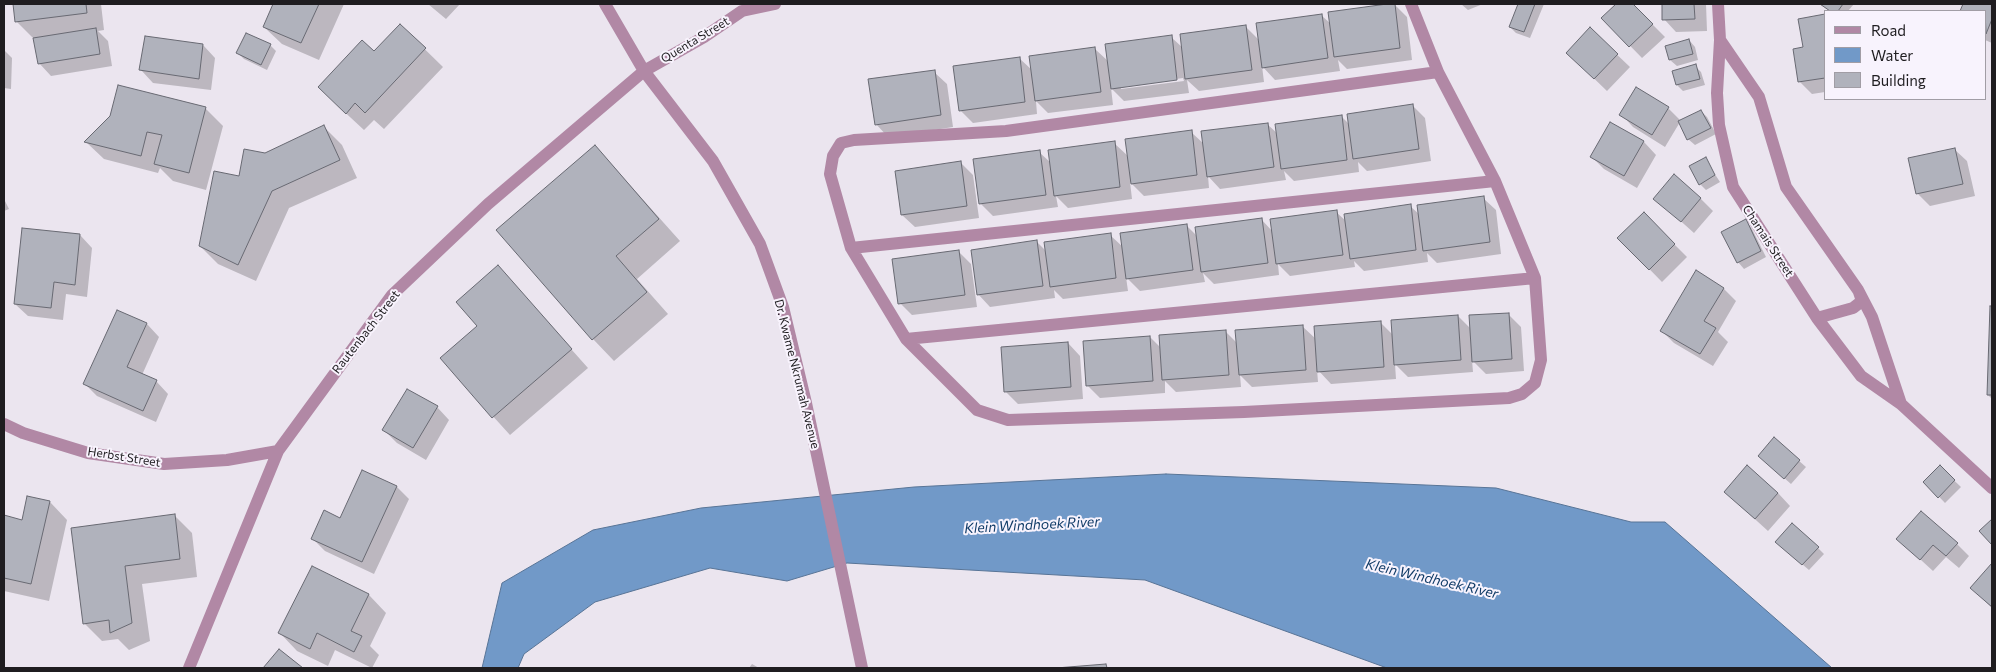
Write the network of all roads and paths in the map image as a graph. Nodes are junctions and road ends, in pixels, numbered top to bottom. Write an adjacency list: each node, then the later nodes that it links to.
1 (605, 4): 6 (street, Dr. Kwame Nkrumah Avenue)
2 (775, 4): 6 (street, Quenta Street)
3 (1411, 4): 7 (street)
4 (1718, 4): 5 (street, Chamais Street)
5 (1720, 40): 11 (street, Chamais Street); 12 (street, Chamais Street)
6 (644, 71): 16 (street, Rautenbach Street); 19 (street, Dr. Kwame Nkrumah Avenue)
7 (1438, 72): 8 (street); 9 (street)
8 (1496, 180): 9 (street); 10 (street)
9 (851, 248): 13 (street)
10 (1535, 278): 13 (street); 13 (street)
11 (1858, 290): 12 (street); 14 (street, Chamais Street)
12 (1817, 318): 14 (street, Chamais Street)
13 (906, 339)
14 (1901, 404): 17 (street, Chamais Street)
15 (4, 424): 16 (street, Herbst Street)
16 (278, 451): 18 (street, Rautenbach Street)
17 (1992, 488)
18 (190, 668)
19 (862, 668)

